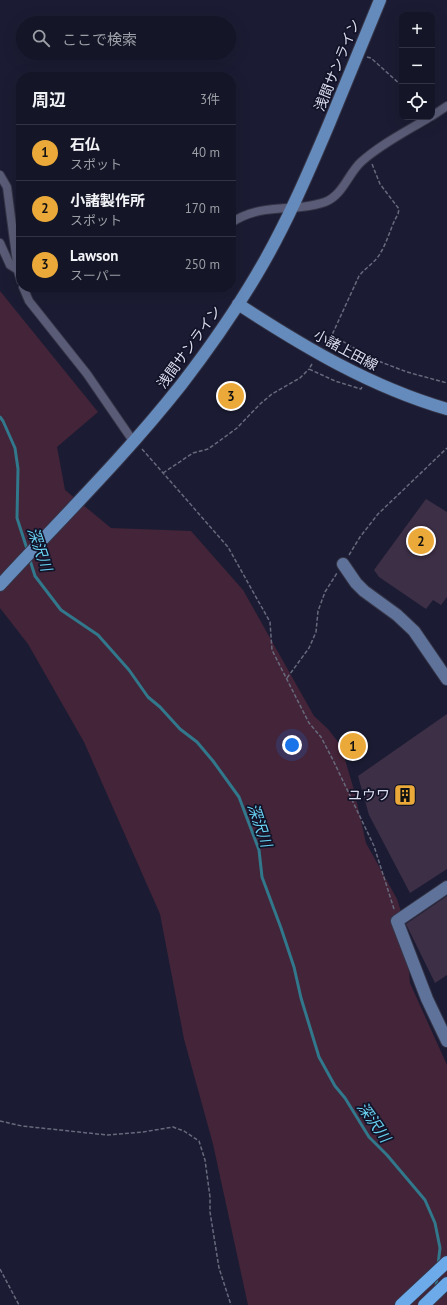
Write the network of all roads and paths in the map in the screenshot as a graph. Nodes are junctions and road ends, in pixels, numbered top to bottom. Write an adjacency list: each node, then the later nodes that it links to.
1 (380, 0): 2 (main road, 浅間サンライン)
2 (358, 53): 3 (path); 9 (main road, 浅間サンライン)
3 (400, 84)
4 (447, 106): 5 (street)
5 (435, 114)
6 (425, 120): 7 (street)
7 (368, 157): 9 (street); 16 (path)
8 (0, 174): 12 (street)
9 (292, 207): 10 (street); 15 (main road, 浅間サンライン)
10 (236, 220)
11 (0, 243): 13 (street)
12 (16, 246)
13 (16, 269)
14 (25, 292): 23 (street)
15 (238, 304): 20 (main road, 小諸上田線); 23 (main road, 浅間サンライン)
16 (332, 335): 17 (path); 21 (path)
17 (326, 344)
18 (312, 364): 19 (path)
19 (309, 369): 20 (path); 25 (path)
20 (367, 379): 22 (main road, 小諸上田線)
21 (447, 383)
22 (447, 409)
23 (133, 441): 25 (path); 27 (main road, 浅間サンライン)
24 (447, 448): 26 (path)
25 (163, 473): 28 (path)
26 (343, 564): 28 (path); 29 (street)
27 (0, 585)
28 (287, 678): 31 (path)
29 (447, 679)
30 (447, 887): 31 (street)
31 (397, 921): 32 (street)
32 (447, 1041)
33 (0, 1121): 38 (path)
34 (447, 1262): 39 (highway)
35 (0, 1269): 37 (path)
36 (447, 1283): 40 (highway)
37 (19, 1305)
38 (231, 1305)
39 (401, 1305)
40 (424, 1305)

